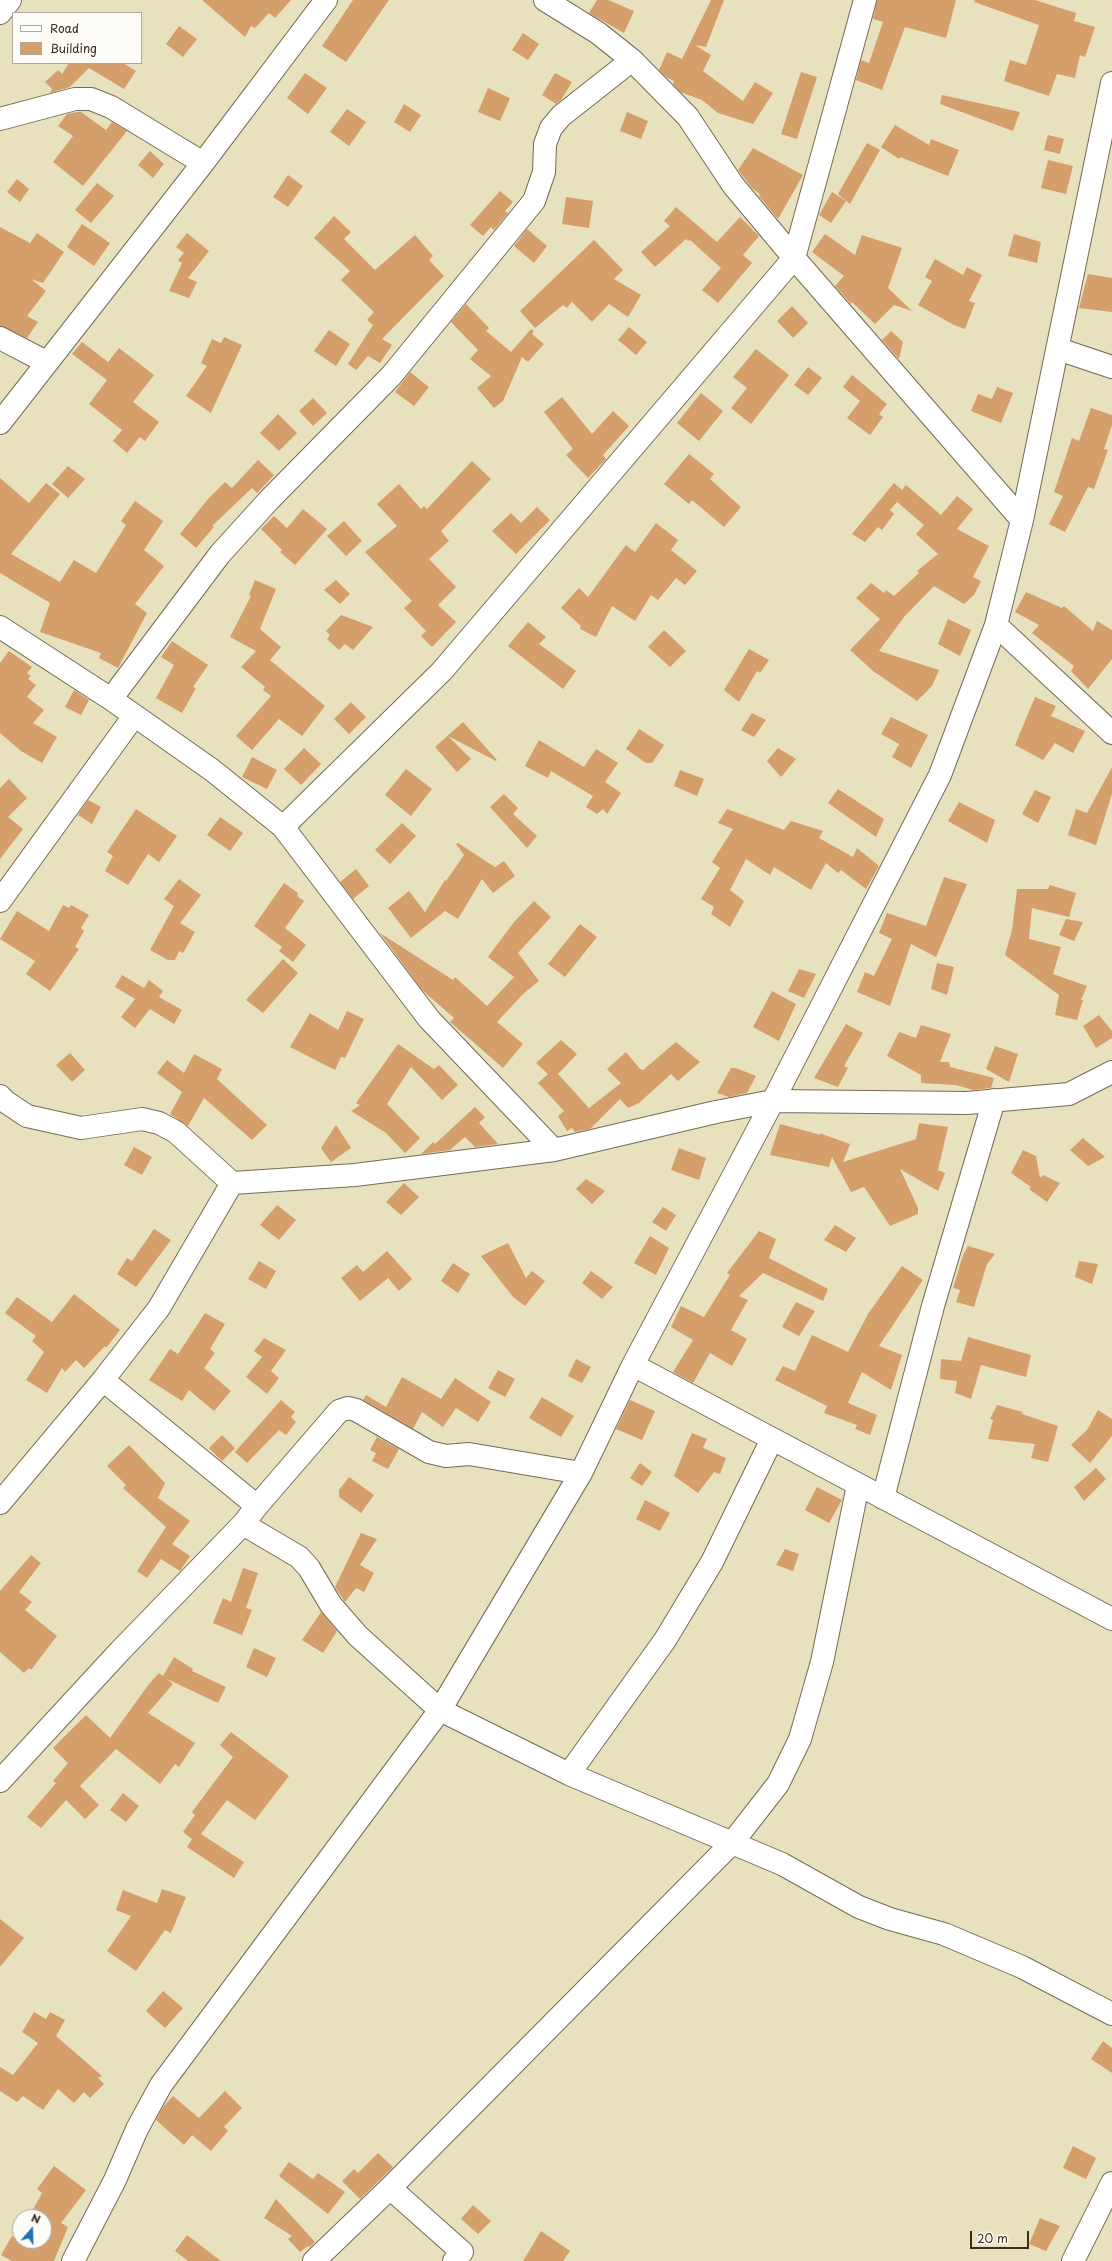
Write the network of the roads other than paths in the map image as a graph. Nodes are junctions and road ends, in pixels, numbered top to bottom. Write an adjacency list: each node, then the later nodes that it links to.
1 (10, 0): 5 (street)
2 (545, 0): 6 (street)
3 (865, 0): 10 (street)
4 (323, 1): 9 (street)
5 (0, 13)
6 (632, 60): 10 (street); 19 (street)
7 (1112, 83): 12 (street)
8 (0, 119): 9 (street)
9 (204, 163): 13 (street)
10 (794, 258): 16 (street); 22 (street)
11 (0, 338): 13 (street)
12 (1058, 349): 14 (street); 16 (street)
13 (46, 362): 15 (street)
14 (1112, 367)
15 (0, 422)
16 (1022, 520): 17 (street)
17 (996, 625): 21 (street); 27 (street)
18 (0, 627): 19 (street)
19 (111, 699): 20 (street)
20 (134, 716): 22 (street); 23 (street)
21 (1112, 733)
22 (283, 827): 28 (street)
23 (0, 901)
24 (1112, 1072): 26 (street)
25 (0, 1096): 29 (street)
26 (994, 1100): 27 (street); 35 (street)
27 (773, 1101): 28 (street); 30 (street)
28 (554, 1150): 29 (street)
29 (232, 1183): 31 (street)
30 (633, 1365): 32 (street); 33 (street)
31 (103, 1380): 36 (street); 37 (street)
32 (772, 1439): 34 (street); 41 (street)
33 (581, 1473): 37 (street); 40 (street)
34 (858, 1485): 35 (street); 43 (street)
35 (883, 1498): 39 (street)
36 (0, 1503)
37 (257, 1506): 38 (street)
38 (243, 1524): 40 (street); 42 (street)
39 (1112, 1620)
40 (440, 1710): 41 (street); 48 (street)
41 (569, 1774): 43 (street)
42 (0, 1781)
43 (732, 1843): 44 (street); 46 (street)
44 (1112, 2014)
45 (1112, 2183): 50 (street)
46 (390, 2188): 47 (street); 49 (street)
47 (464, 2258)
48 (73, 2261)
49 (314, 2261)
50 (1073, 2261)

